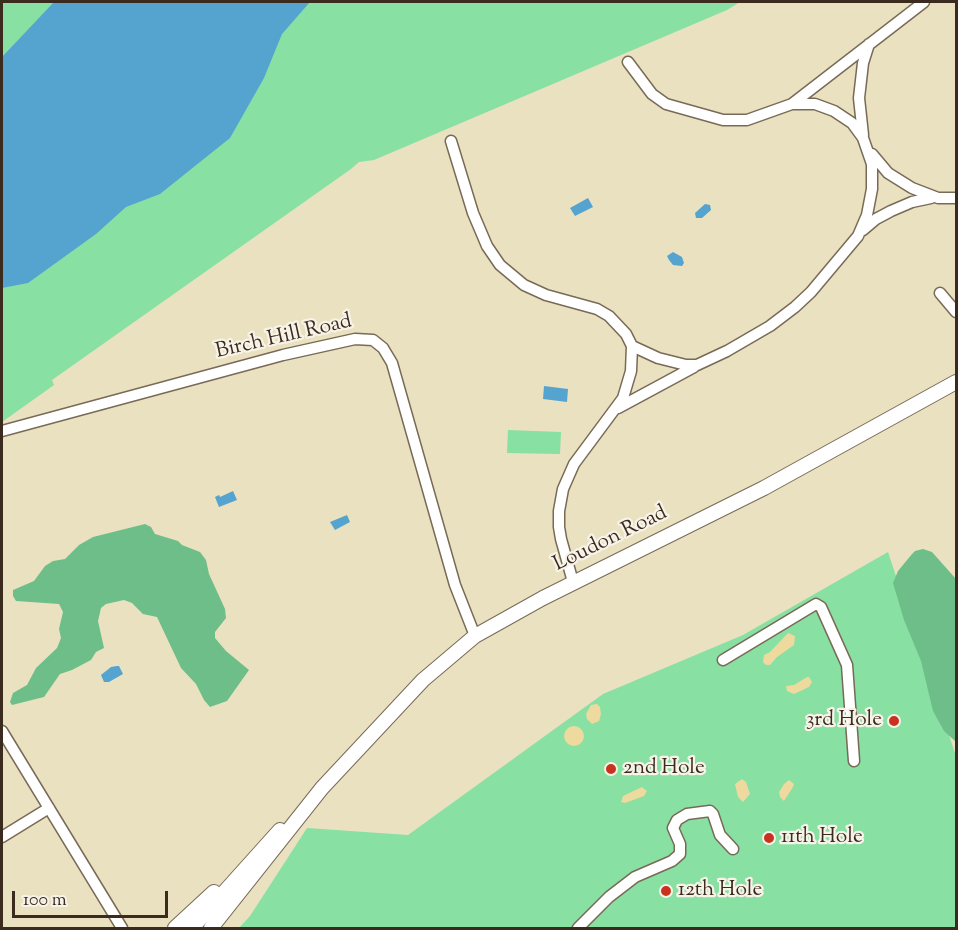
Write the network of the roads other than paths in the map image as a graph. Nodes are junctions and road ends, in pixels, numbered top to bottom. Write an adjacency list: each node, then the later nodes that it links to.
1 (924, 2): 2 (street)
2 (869, 44): 4 (street); 6 (street)
3 (628, 63): 4 (street)
4 (792, 104): 6 (street)
5 (451, 141): 12 (street)
6 (867, 145): 7 (street); 9 (street)
7 (938, 198): 8 (street); 9 (street)
8 (957, 198)
9 (858, 236): 13 (street)
10 (940, 293): 11 (street)
11 (957, 312)
12 (632, 346): 13 (street); 15 (street)
13 (697, 365): 15 (street)
14 (957, 382): 17 (main road, Loudon Road)
15 (615, 410): 17 (street)
16 (2, 431): 18 (street, Birch Hill Road)
17 (573, 582): 18 (main road, Loudon Road)
18 (475, 636): 22 (main road, Loudon Road)
19 (723, 660): 21 (street)
20 (2, 731): 23 (street)
21 (854, 761)
22 (322, 788): 26 (main road); 30 (main road)
23 (49, 808): 24 (street); 27 (street)
24 (2, 837)
25 (733, 849): 31 (street)
26 (252, 860): 28 (main road); 29 (main road)
27 (122, 928)
28 (175, 928)
29 (192, 928)
30 (211, 928)
31 (578, 928)

